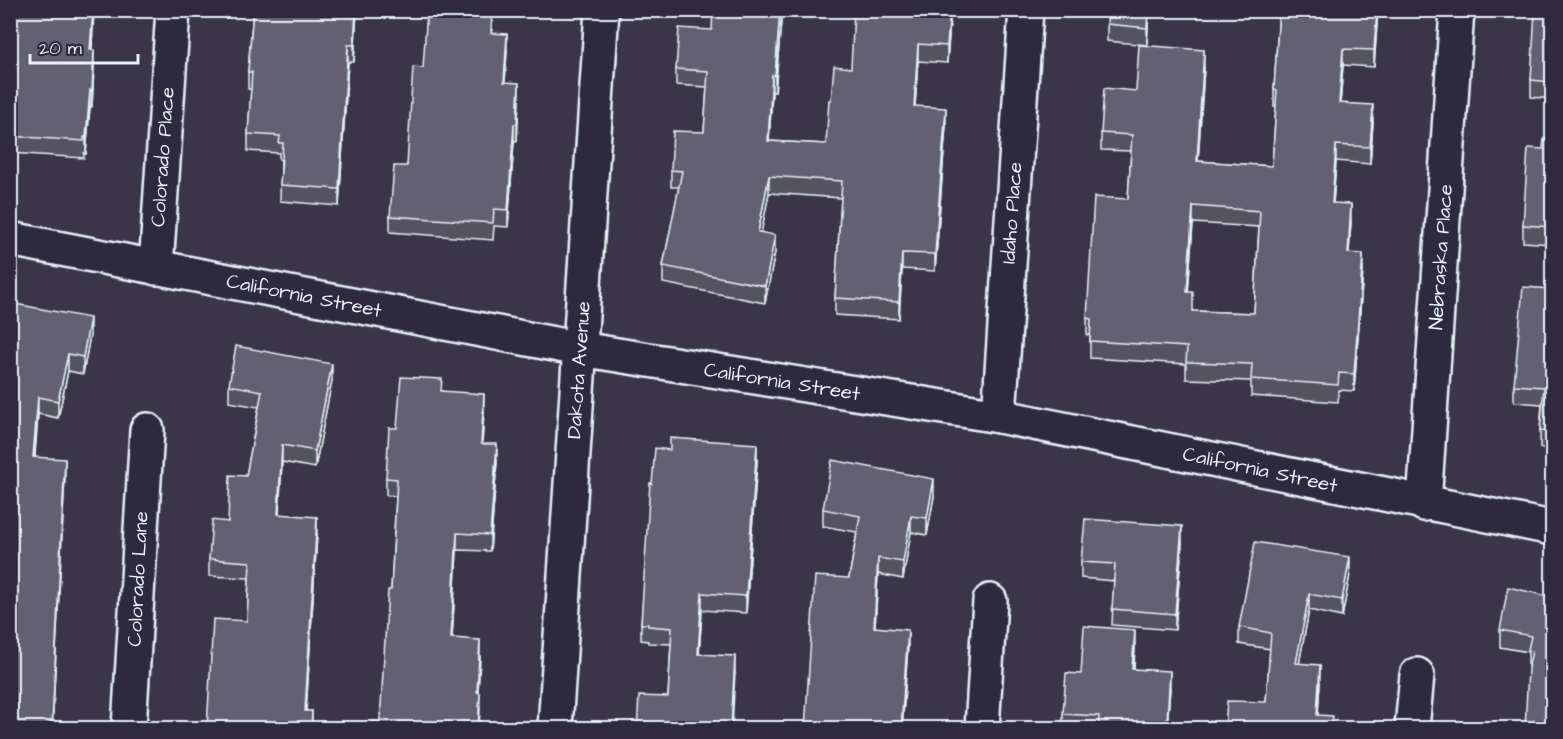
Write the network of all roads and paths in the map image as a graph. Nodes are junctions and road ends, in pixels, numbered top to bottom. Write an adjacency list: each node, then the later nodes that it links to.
1 (173, 10): 6 (street, Colorado Place)
2 (602, 10): 7 (street, Dakota Avenue)
3 (1026, 10): 8 (street, Idaho Place)
4 (1457, 10): 10 (street, Nebraska Place)
5 (10, 239): 6 (street, California Street)
6 (156, 267): 7 (street, California Street)
7 (580, 349): 8 (street, California Street); 15 (street, Dakota Avenue)
8 (999, 416): 10 (street, California Street)
9 (147, 430): 14 (street, Colorado Lane)
10 (1425, 504): 11 (street, California Street)
11 (1552, 528)
12 (990, 601): 16 (street)
13 (1417, 675): 17 (street)
14 (129, 729)
15 (555, 729)
16 (982, 729)
17 (1412, 729)

